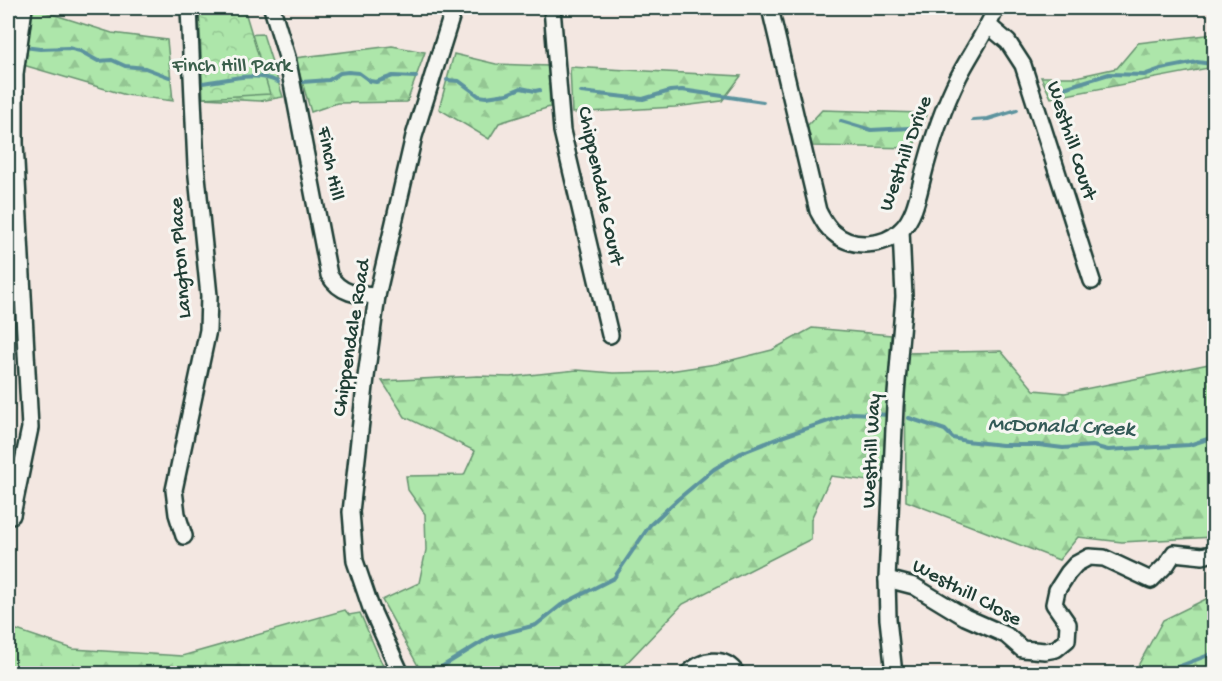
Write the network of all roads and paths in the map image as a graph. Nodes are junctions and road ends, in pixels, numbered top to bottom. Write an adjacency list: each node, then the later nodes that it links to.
1 (24, 8): 13 (street)
2 (189, 8): 14 (street, Langton Place)
3 (454, 8): 11 (street, Chippendale Road)
4 (552, 8): 12 (street, Chippendale Court)
5 (770, 8): 9 (street, Westhill Drive)
6 (996, 8): 8 (street, Westhill Drive)
7 (278, 10): 11 (street, Finch Hill)
8 (988, 25): 9 (street, Westhill Drive); 10 (street, Westhill Court)
9 (901, 230): 16 (street, Westhill Way)
10 (1092, 281)
11 (377, 296): 17 (street, Chippendale Road)
12 (610, 335)
13 (12, 515)
14 (184, 536)
15 (1213, 553): 16 (street, Westhill Close)
16 (887, 579): 20 (street, Westhill Way)
17 (401, 674)
18 (688, 674): 19 (street)
19 (737, 674)
20 (894, 674)

